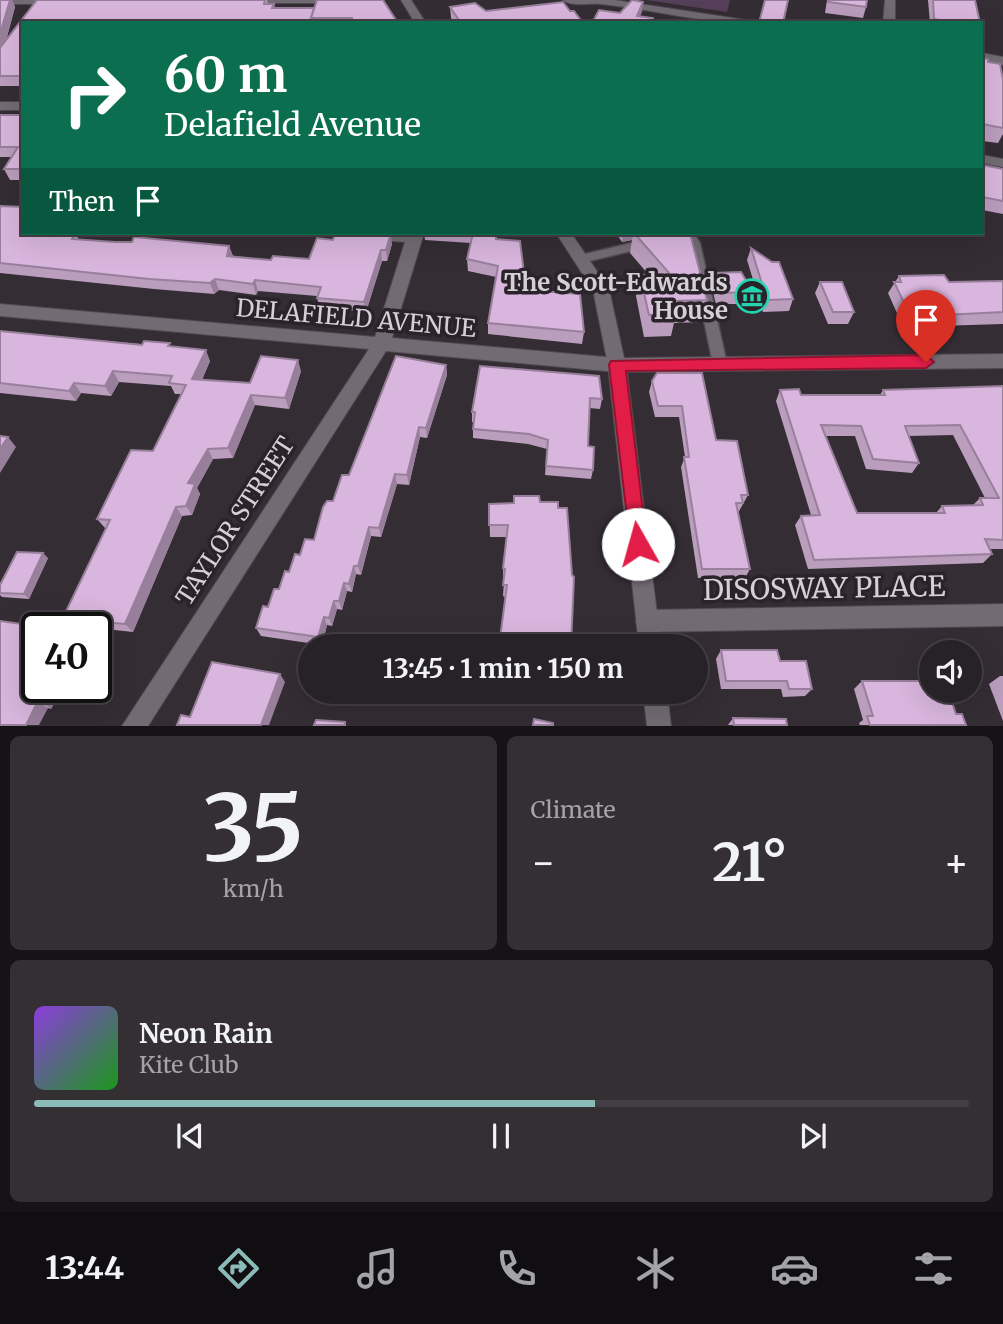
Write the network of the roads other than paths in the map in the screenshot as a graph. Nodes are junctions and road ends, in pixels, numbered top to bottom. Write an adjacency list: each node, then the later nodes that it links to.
1 (228, 0): 2 (street)
2 (324, 0)
3 (406, 0): 8 (street)
4 (568, 0): 9 (street)
5 (890, 0): 10 (street)
6 (0, 1): 7 (street)
7 (76, 1)
8 (420, 21)
9 (733, 21)
10 (889, 21)
11 (983, 57): 12 (street)
12 (1003, 61)
13 (0, 106): 14 (street)
14 (21, 106)
15 (983, 159): 16 (street)
16 (1003, 163)
17 (415, 235): 21 (street, TAYLOR STREET)
18 (564, 235): 19 (street)
19 (581, 259): 23 (lane); 24 (street)
20 (0, 310): 21 (street, DELAFIELD AVENUE)
21 (381, 345): 24 (street, DELAFIELD AVENUE); 29 (street, TAYLOR STREET)
22 (1003, 361): 23 (street, DELAFIELD AVENUE)
23 (720, 364): 24 (street, DELAFIELD AVENUE)
24 (617, 365): 26 (street)
25 (1003, 615): 26 (street, DISOSWAY PLACE)
26 (647, 621): 27 (street)
27 (649, 634)
28 (656, 704): 30 (street)
29 (134, 726)
30 (659, 726)

